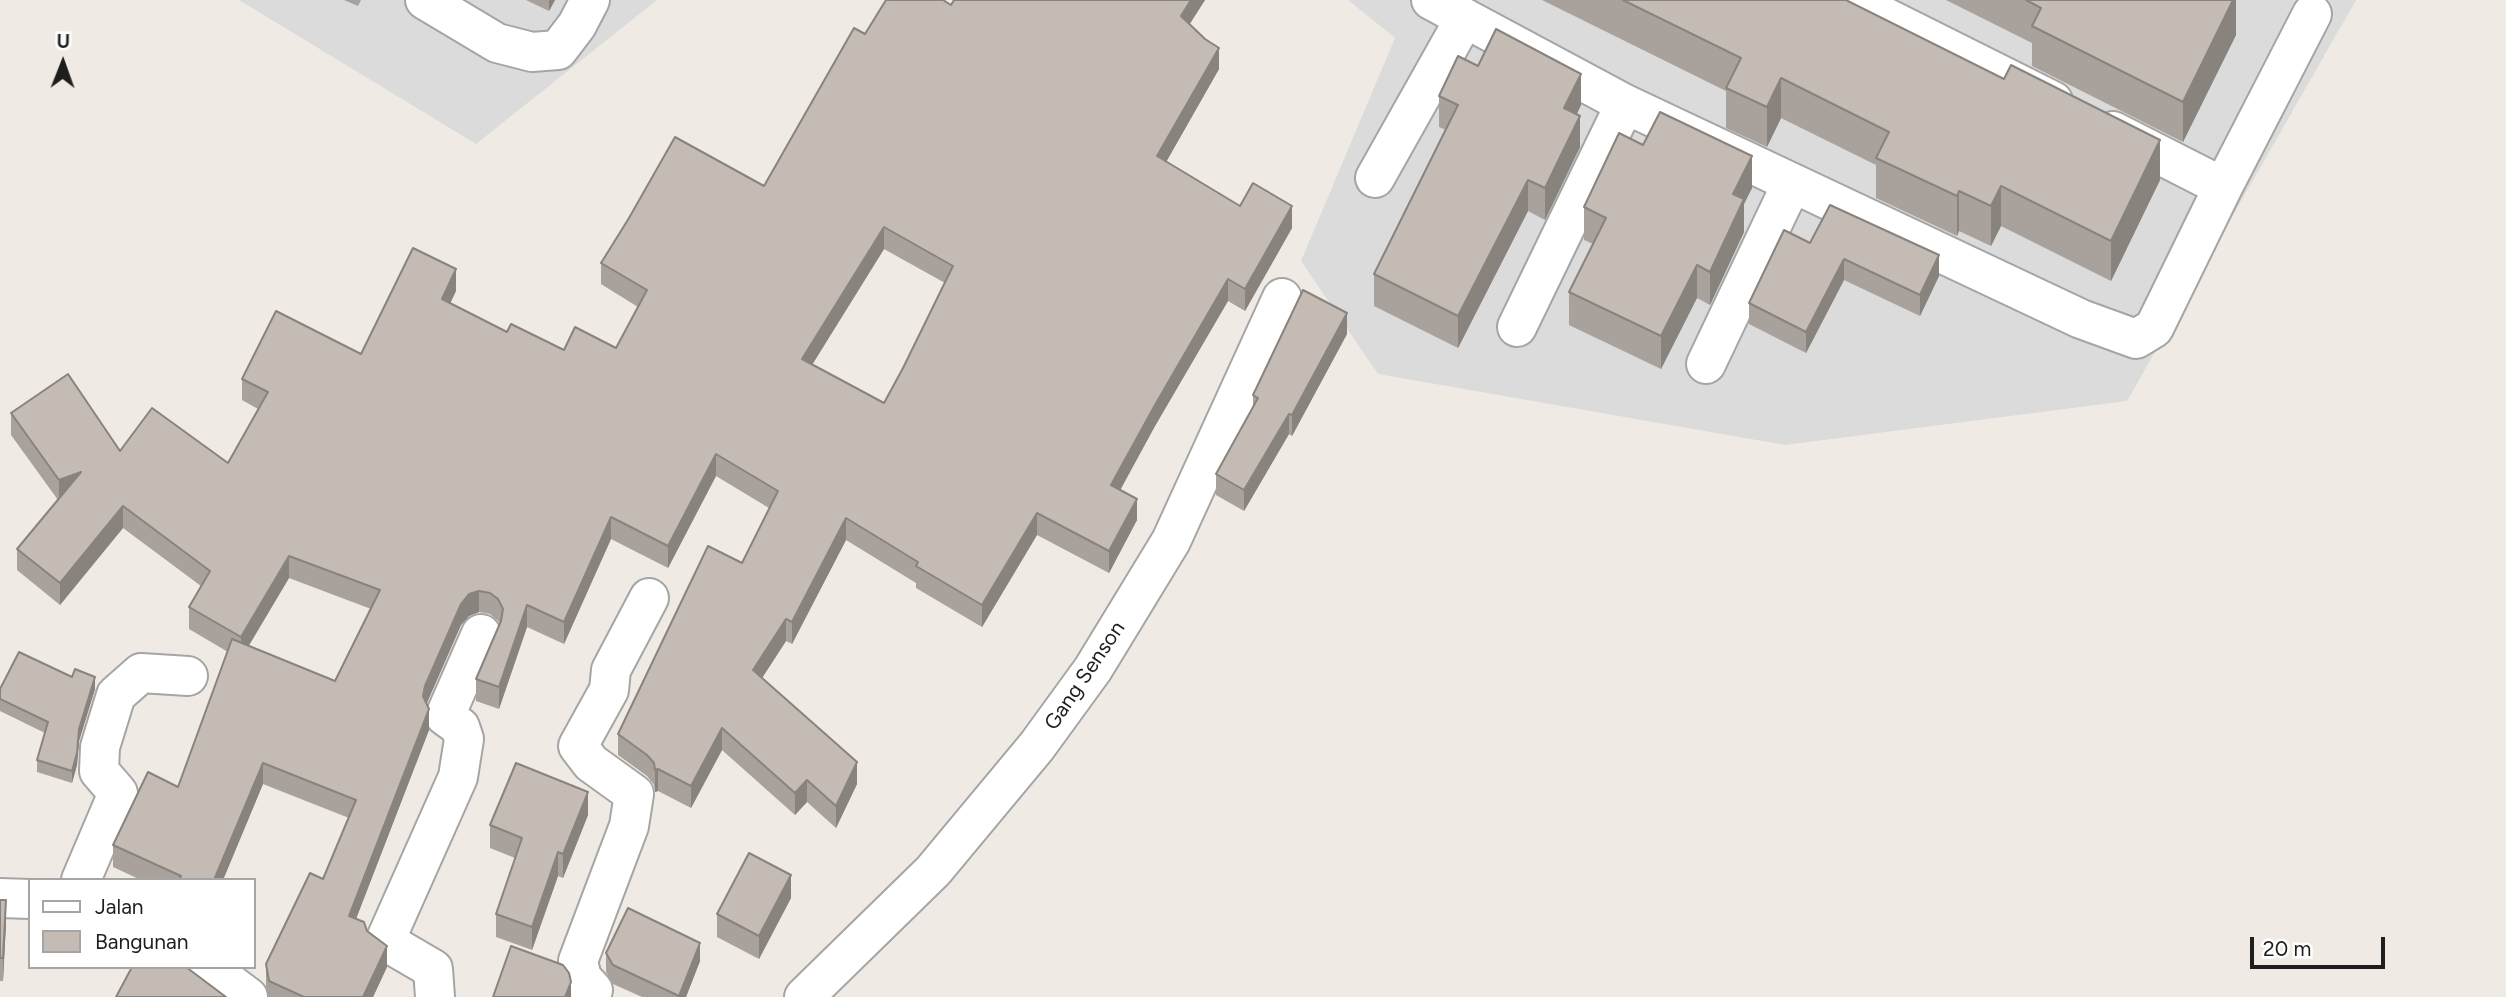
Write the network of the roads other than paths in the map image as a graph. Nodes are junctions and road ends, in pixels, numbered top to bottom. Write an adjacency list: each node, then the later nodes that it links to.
1 (425, 0): 2 (street)
2 (590, 0)
3 (1431, 0): 6 (street)
4 (1851, 0): 10 (street)
5 (2305, 4): 10 (street)
6 (1465, 18): 7 (street); 8 (street)
7 (1625, 104): 9 (street); 12 (street)
8 (1375, 178)
9 (1792, 183): 10 (street); 13 (street)
10 (2223, 187)
11 (1282, 298): 24 (street, Gang Senson)
12 (1517, 327)
13 (1706, 364)
14 (649, 598): 23 (street)
15 (481, 634): 22 (street)
16 (188, 676): 17 (street)
17 (82, 878)
18 (0, 898): 19 (street)
19 (28, 899)
20 (211, 969): 21 (street)
21 (248, 997)
22 (435, 997)
23 (590, 997)
24 (804, 997)

